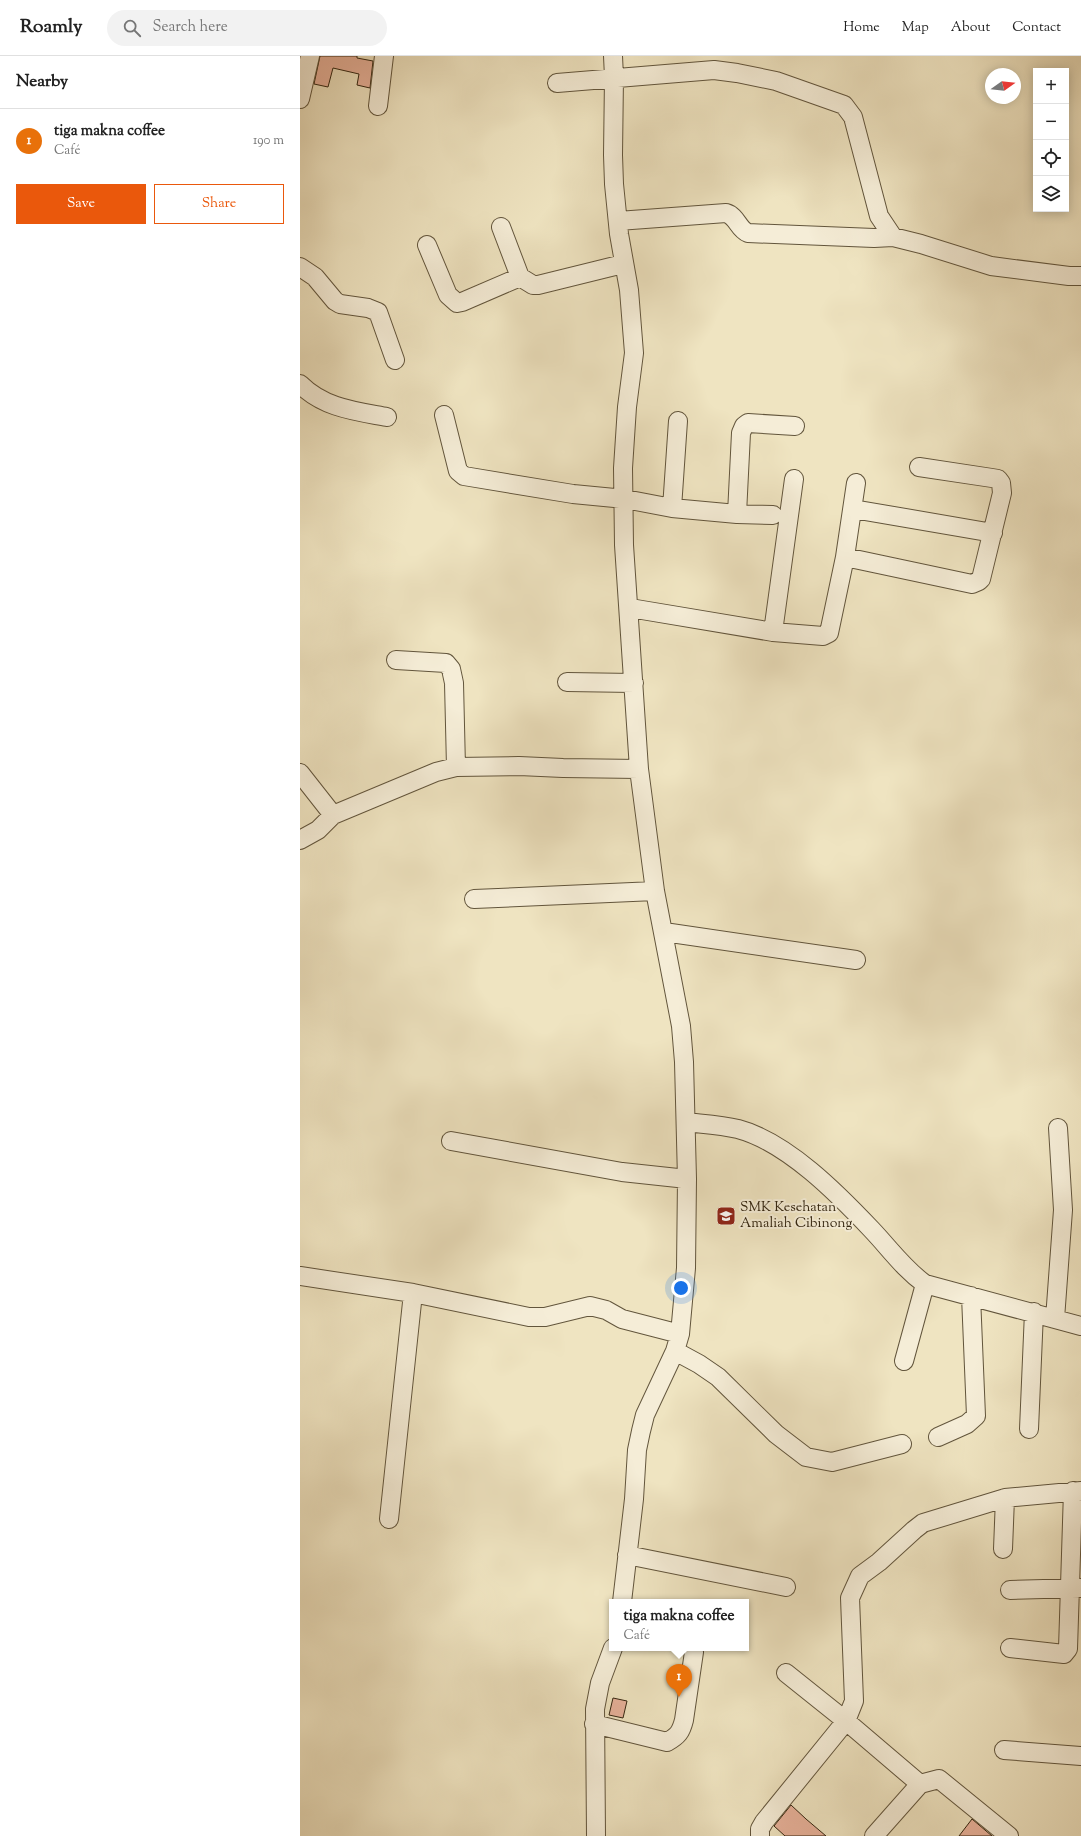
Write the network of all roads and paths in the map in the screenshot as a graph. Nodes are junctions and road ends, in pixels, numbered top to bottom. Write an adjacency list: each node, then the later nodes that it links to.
1 (310, 56): 6 (street)
2 (384, 56): 7 (street)
3 (613, 56): 4 (street)
4 (614, 77): 5 (street); 8 (street); 10 (street)
5 (557, 83)
6 (300, 98)
7 (378, 106)
8 (618, 221): 10 (street); 12 (street)
9 (501, 228): 15 (street)
10 (893, 237): 14 (street)
11 (427, 246): 15 (street)
12 (623, 264): 15 (street); 25 (street)
13 (300, 267): 16 (street)
14 (1081, 276)
15 (520, 277)
16 (395, 360)
17 (300, 384): 19 (street)
18 (444, 415): 25 (street)
19 (387, 417)
20 (678, 421): 26 (street)
21 (795, 426): 28 (street)
22 (919, 467): 30 (street)
23 (794, 479): 33 (street)
24 (856, 483): 27 (street)
25 (625, 499): 26 (street); 32 (street)
26 (672, 508): 28 (street)
27 (853, 509): 30 (street); 31 (street)
28 (737, 514): 29 (street)
29 (773, 515)
30 (992, 533): 31 (street)
31 (845, 557): 33 (street)
32 (630, 608): 33 (street); 36 (street)
33 (773, 632)
34 (396, 660): 37 (street)
35 (567, 682): 36 (street)
36 (634, 682): 38 (street)
37 (456, 767): 38 (street); 40 (street)
38 (639, 769): 42 (street)
39 (300, 773): 40 (street)
40 (333, 815): 41 (street)
41 (300, 840)
42 (655, 891): 43 (street); 44 (street)
43 (474, 899)
44 (664, 932): 45 (street); 46 (street)
45 (856, 960)
46 (686, 1122): 49 (street); 51 (street)
47 (1058, 1128): 55 (street)
48 (451, 1141): 49 (street)
49 (687, 1179): 57 (street)
50 (300, 1276): 52 (street)
51 (925, 1284): 53 (street); 58 (street)
52 (413, 1293): 57 (street); 64 (street)
53 (971, 1296): 54 (street); 60 (street)
54 (1034, 1312): 55 (street); 59 (street)
55 (1055, 1319): 56 (street)
56 (1081, 1326)
57 (677, 1343): 61 (street); 66 (street)
58 (904, 1361)
59 (1029, 1429)
60 (938, 1437)
61 (902, 1444)
62 (1077, 1491): 63 (street); 68 (street)
63 (1005, 1498): 65 (street); 75 (street)
64 (389, 1519)
65 (1003, 1549)
66 (627, 1555): 67 (street); 70 (street)
67 (786, 1586)
68 (1076, 1588): 69 (street); 71 (street)
69 (1010, 1590)
70 (622, 1599)
71 (1010, 1648)
72 (612, 1651): 76 (street)
73 (694, 1652): 76 (street)
74 (786, 1673): 75 (street)
75 (846, 1721): 79 (street); 82 (street)
76 (594, 1724): 81 (street)
77 (1004, 1750): 78 (street)
78 (1081, 1756)
79 (920, 1784): 80 (street); 83 (street)
80 (1007, 1835)
81 (596, 1836)
82 (760, 1836)
83 (874, 1836)

